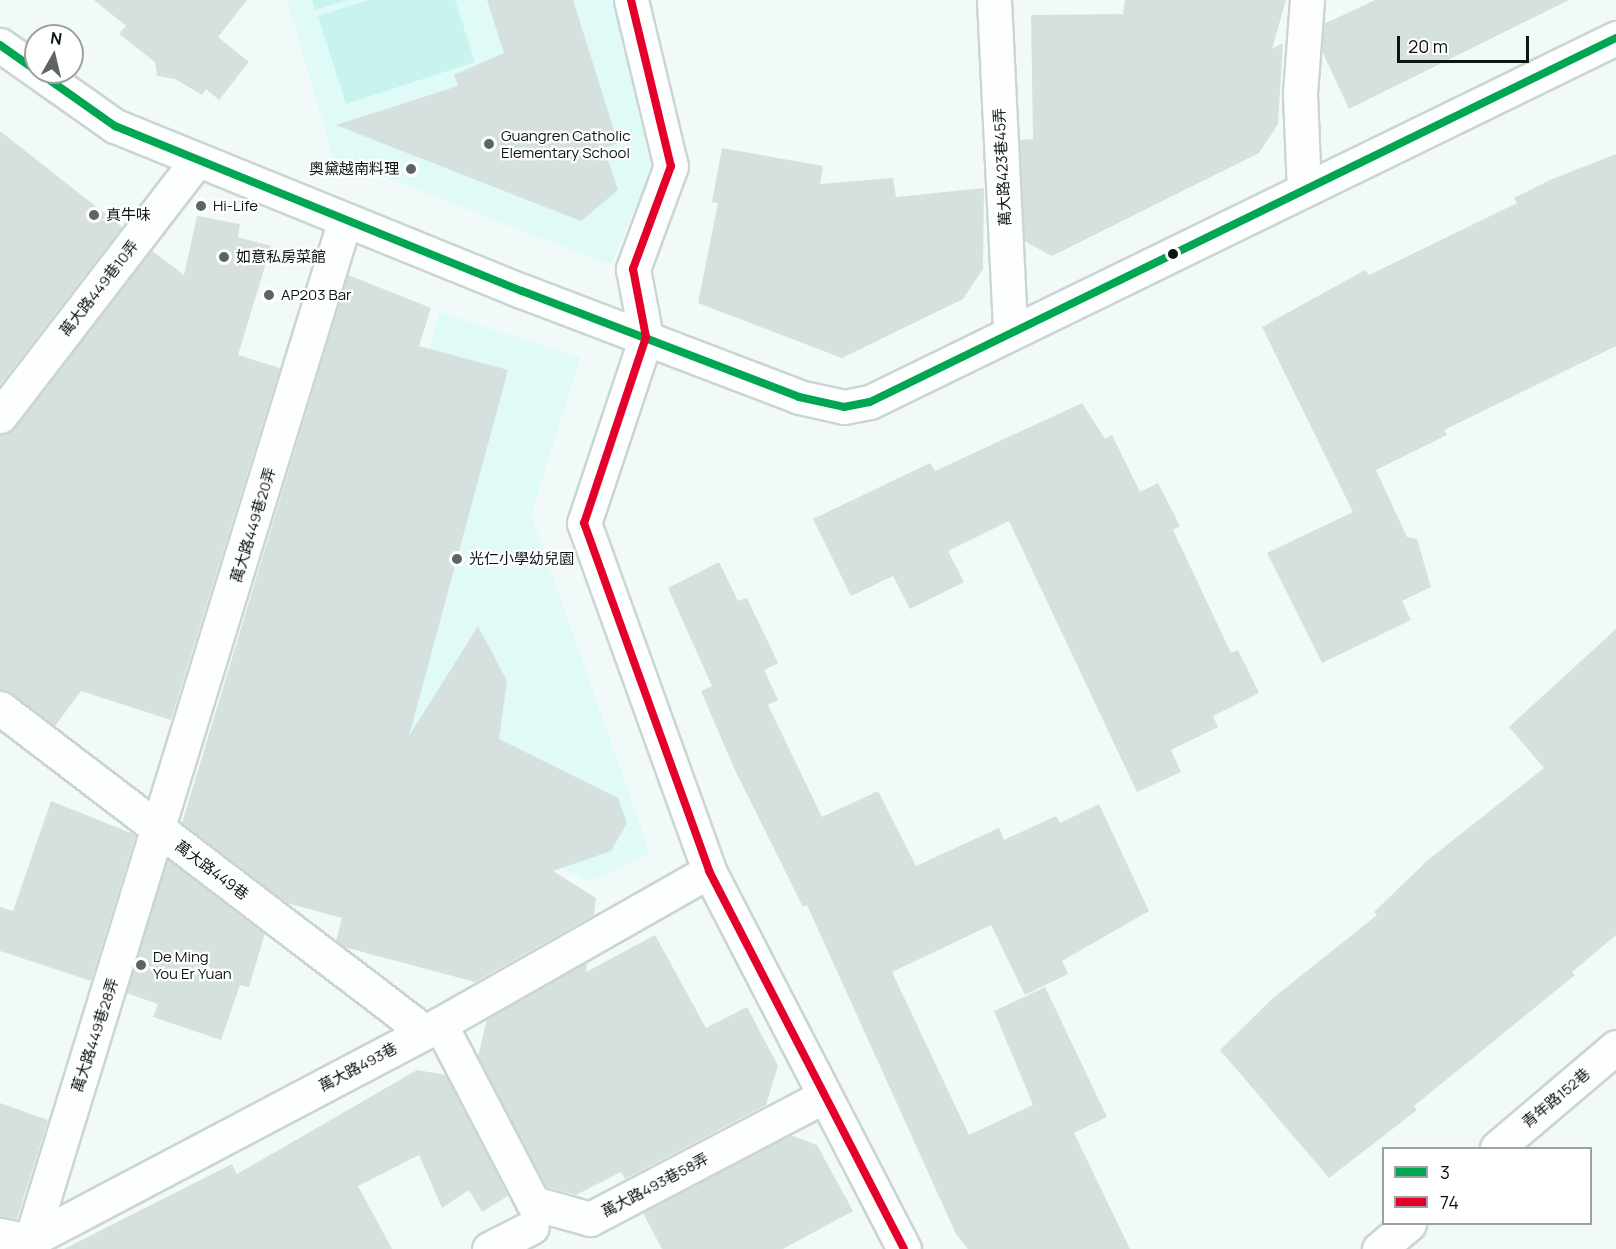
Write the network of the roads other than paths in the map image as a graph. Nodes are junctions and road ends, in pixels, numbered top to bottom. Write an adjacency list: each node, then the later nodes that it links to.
1 (631, 0): 10 (street)
2 (994, 0): 9 (street, 萬大路423巷45弄)
3 (1307, 0): 7 (street)
4 (1616, 38): 7 (street)
5 (0, 45): 6 (street)
6 (197, 160): 8 (street); 11 (street, 萬大路449巷10弄)
7 (1304, 190): 9 (street)
8 (345, 219): 10 (street); 13 (street, 萬大路449巷20弄)
9 (1010, 333): 10 (street)
10 (646, 337): 14 (street)
11 (0, 416)
12 (0, 708): 13 (street, 萬大路449巷)
13 (160, 830): 15 (street, 萬大路449巷); 21 (street, 萬大路449巷28弄)
14 (710, 871): 15 (street, 萬大路493巷); 17 (street)
15 (432, 1028): 17 (street, 萬大路493巷58弄); 21 (street, 萬大路493巷)
16 (1616, 1047): 18 (street, 青年路152巷)
17 (824, 1096): 23 (street)
18 (1499, 1147)
19 (1408, 1225): 24 (street)
20 (532, 1227): 22 (street)
21 (19, 1242)
22 (489, 1249)
23 (904, 1249)
24 (1379, 1249)

